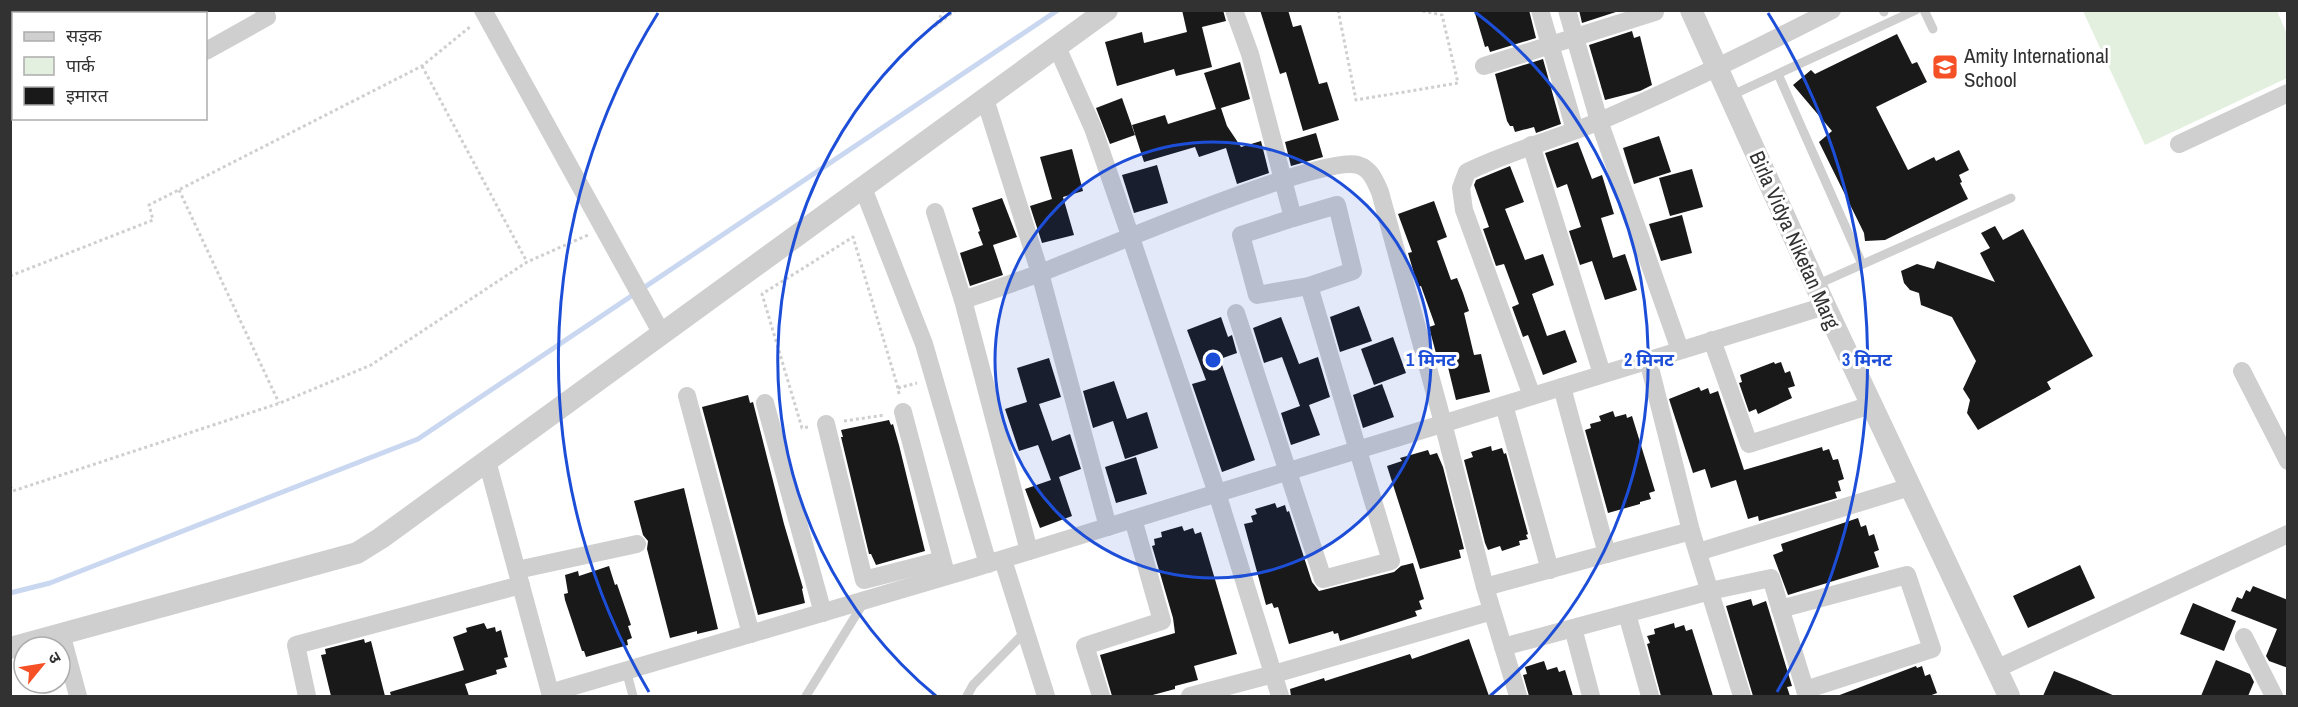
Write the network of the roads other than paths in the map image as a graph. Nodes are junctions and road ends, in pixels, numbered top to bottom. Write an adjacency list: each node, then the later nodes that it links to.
1 (264, 10): 17 (street)
2 (1107, 10): 16 (street)
3 (1234, 10): 28 (street)
4 (1540, 10): 15 (street)
5 (1567, 10): 14 (street)
6 (1691, 10): 19 (street, Birla Vidya Niketan Marg)
7 (1832, 10): 19 (street)
8 (1916, 10): 12 (lane)
9 (1924, 10): 13 (lane)
10 (484, 12): 40 (street)
11 (1654, 12): 14 (street)
12 (1885, 16): 20 (lane)
13 (1933, 29)
14 (1575, 38): 15 (street); 24 (street)
15 (1550, 46): 18 (street); 25 (street)
16 (1057, 47): 23 (street); 33 (street)
17 (207, 50)
18 (1484, 66)
19 (1717, 68): 22 (street, Birla Vidya Niketan Marg); 24 (street)
20 (1778, 74): 22 (lane); 34 (lane)
21 (2288, 93): 26 (street)
22 (1730, 96): 37 (street, Birla Vidya Niketan Marg)
23 (986, 99): 29 (street); 35 (street)
24 (1599, 121): 25 (street); 42 (street)
25 (1575, 130): 27 (street)
26 (2179, 144)
27 (1531, 145): 45 (street); 48 (street)
28 (1283, 180): 32 (street); 33 (street); 53 (street)
29 (863, 188): 40 (street); 69 (street)
30 (2011, 198): 34 (lane)
31 (935, 212): 38 (street)
32 (1293, 218): 36 (street); 36 (street)
33 (1131, 238): 35 (street); 60 (street)
34 (1862, 264): 37 (lane)
35 (1040, 273): 38 (street); 62 (street)
36 (1309, 286): 55 (street)
37 (1820, 296): 41 (street); 51 (street, Birla Vidya Niketan Marg)
38 (963, 300): 66 (street)
39 (1236, 313): 58 (street)
40 (662, 334): 56 (street)
41 (1712, 340): 42 (street); 51 (street)
42 (1680, 350): 43 (street)
43 (1648, 360): 45 (street); 63 (street)
44 (2242, 371): 57 (street)
45 (1602, 374): 46 (street)
46 (1562, 387): 48 (street); 68 (street)
47 (687, 396): 83 (street)
48 (1533, 396): 50 (street)
49 (765, 403): 78 (street)
50 (1504, 405): 53 (street); 71 (street)
51 (1871, 405): 59 (street, Birla Vidya Niketan Marg)
52 (903, 412): 70 (street)
53 (1443, 423): 55 (street); 73 (street)
54 (826, 424): 70 (street)
55 (1358, 450): 58 (street); 58 (street)
56 (487, 461): 72 (street); 82 (street)
57 (2288, 461)
58 (1287, 471): 60 (street)
59 (1910, 487): 67 (street); 87 (street, Birla Vidya Niketan Marg)
60 (1216, 493): 61 (street); 89 (street)
61 (1133, 519): 62 (street); 98 (street)
62 (1108, 527): 66 (street)
63 (1691, 531): 67 (street); 68 (street)
64 (2288, 534): 87 (street)
65 (637, 544): 72 (street)
66 (1029, 551): 69 (street)
67 (1698, 552): 74 (street)
68 (1606, 554): 71 (street)
69 (995, 562): 70 (street); 81 (street)
70 (944, 568): 75 (street)
71 (1550, 570): 73 (street)
72 (519, 578): 91 (street); 93 (street)
73 (1485, 587): 77 (street)
74 (1710, 591): 76 (street); 79 (street); 104 (street)
75 (865, 600): 78 (street); 95 (lane)
76 (1780, 609): 90 (street); 90 (street)
77 (1492, 610): 86 (street); 89 (street)
78 (823, 613): 83 (street)
79 (1627, 614): 80 (street); 103 (street)
80 (1573, 628): 86 (street); 102 (street)
81 (1025, 632): 96 (lane); 97 (street)
82 (61, 633): 85 (street); 92 (street)
83 (751, 634): 88 (street)
84 (2244, 638): 106 (street)
85 (11, 645)
86 (1503, 647): 101 (street)
87 (1996, 669): 105 (street, Birla Vidya Niketan Marg)
88 (626, 670): 91 (street); 94 (lane)
89 (1274, 674): 99 (street); 100 (street)
90 (1806, 693)
91 (550, 695)
92 (78, 696)
93 (307, 696)
94 (633, 696)
95 (806, 696)
96 (967, 696)
97 (1046, 696)
98 (1101, 696)
99 (1190, 696)
100 (1280, 696)
101 (1518, 696)
102 (1591, 696)
103 (1650, 696)
104 (1742, 696)
105 (2009, 696)
106 (2274, 696)

